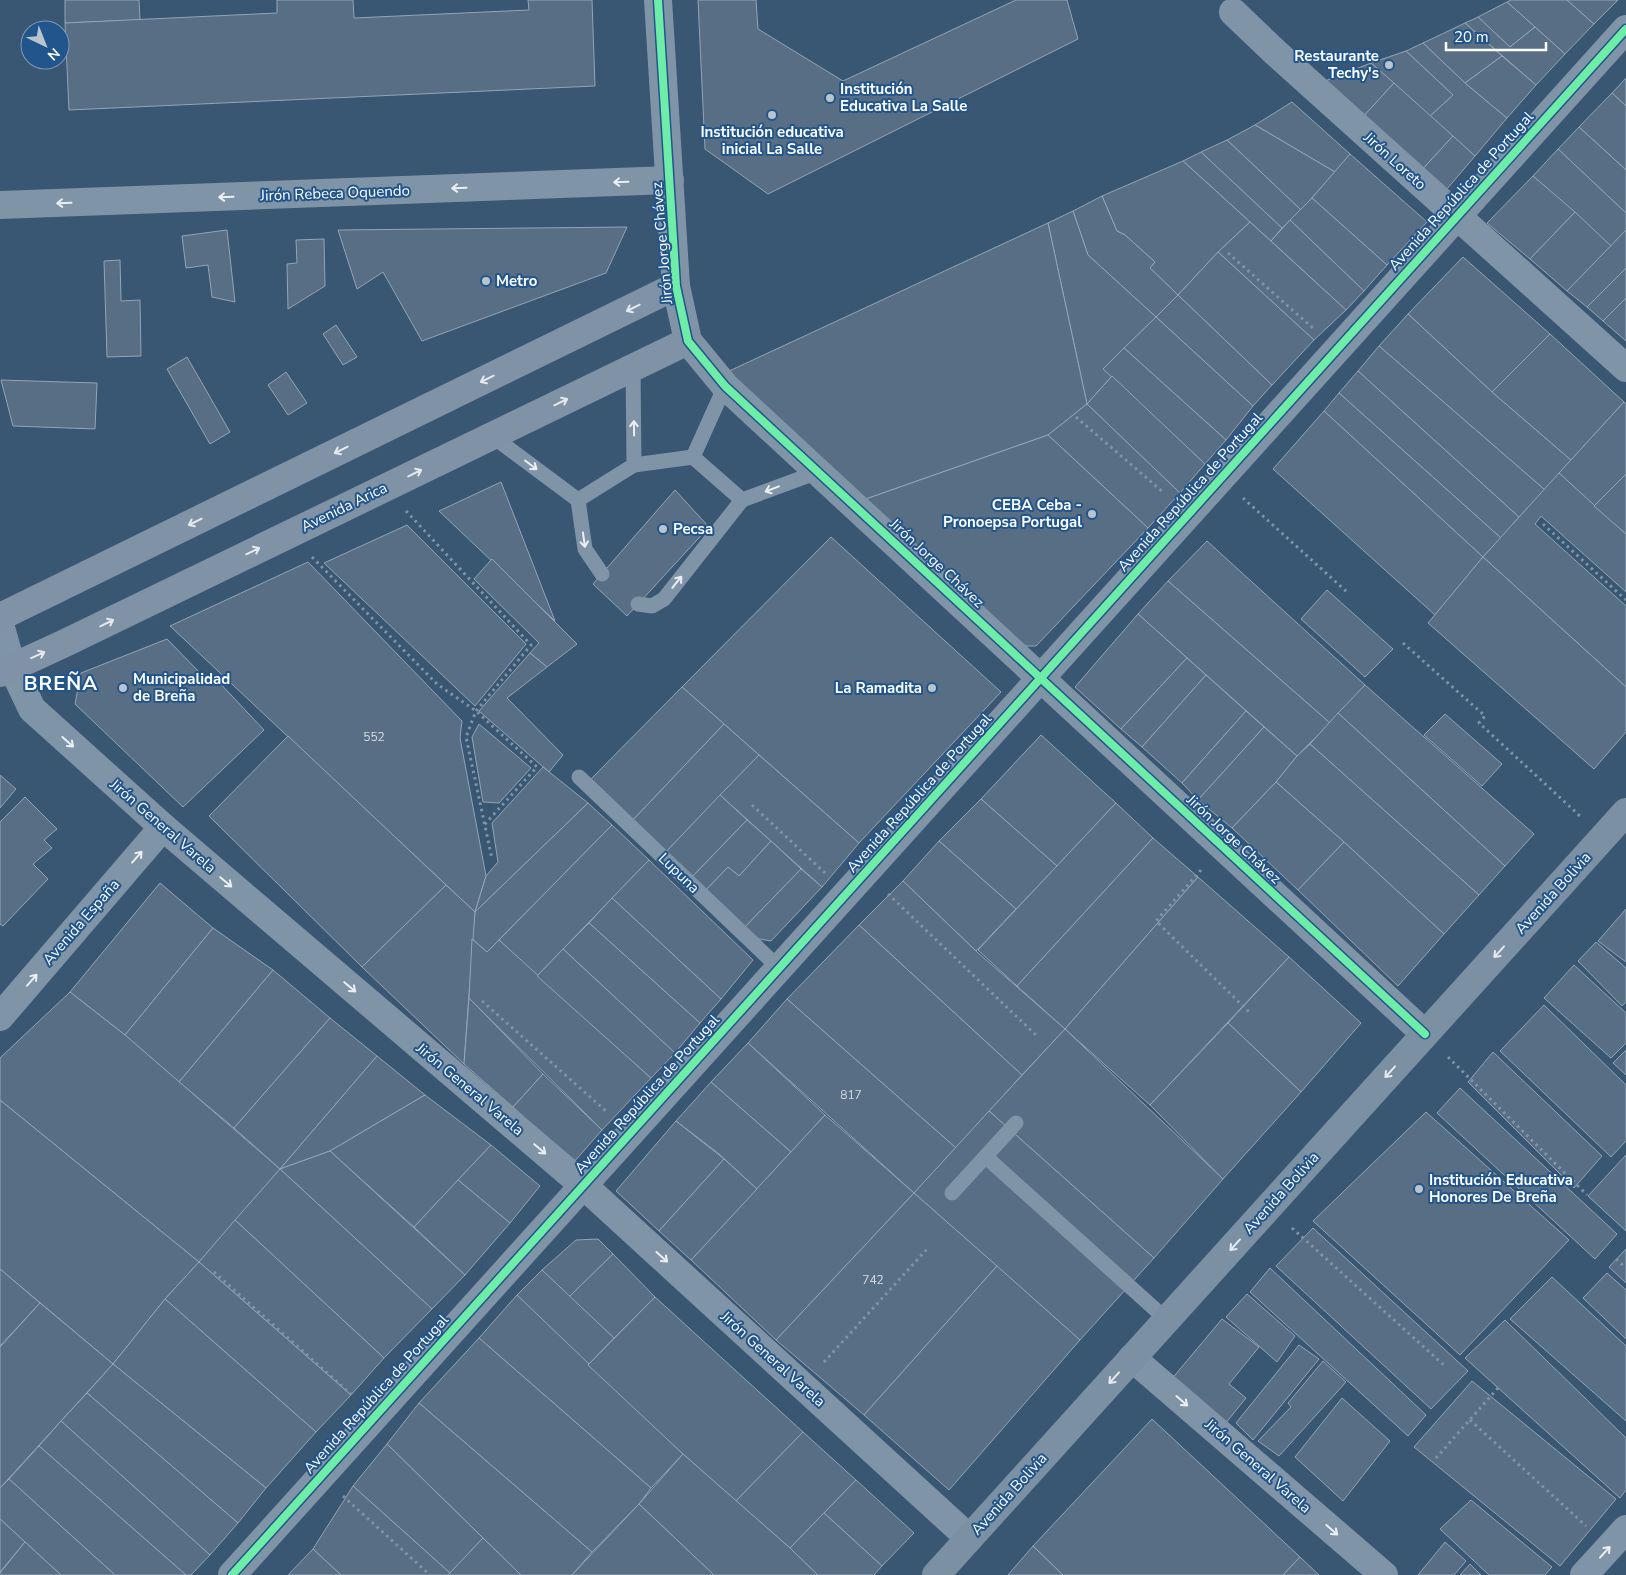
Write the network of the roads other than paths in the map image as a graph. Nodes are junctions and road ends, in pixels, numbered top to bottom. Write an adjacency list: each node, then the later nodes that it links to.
1 (658, 0): 4 (street, Jirón Jorge Chávez)
2 (1233, 12): 6 (street, Jirón Loreto)
3 (1626, 29): 6 (street, Avenida República de Portugal)
4 (670, 180): 5 (street, Jirón Rebeca Oquendo, one-way to 5); 7 (street, Jirón Jorge Chávez)
5 (0, 205)
6 (1457, 217): 10 (street, Jirón Loreto); 23 (street, Avenida República de Portugal)
7 (676, 286): 8 (street, Jirón Jorge Chávez); 20 (main road, one-way to 20)
8 (688, 342): 9 (main road, Avenida Arica); 11 (street, Jirón Jorge Chávez)
9 (633, 368): 12 (main road, Avenida Arica, one-way to 9); 14 (lane, one-way to 9)
10 (1626, 368)
11 (725, 386): 13 (lane); 15 (street, Jirón Jorge Chávez)
12 (492, 436): 16 (lane, one-way to 16); 22 (main road, Avenida Arica, one-way to 12)
13 (693, 457): 14 (lane); 17 (lane)
14 (634, 465): 16 (lane)
15 (818, 472): 17 (lane, one-way to 17); 23 (street, Jirón Jorge Chávez)
16 (578, 500): 18 (lane, one-way to 18)
17 (742, 500): 19 (lane, one-way to 17)
18 (602, 574)
19 (638, 604)
20 (0, 617)
21 (0, 624): 22 (street, Jirón General Varela)
22 (6, 670): 26 (street, Jirón General Varela, one-way to 26)
23 (1040, 678): 27 (street, Avenida República de Portugal); 29 (street, Jirón Jorge Chávez)
24 (579, 777): 27 (lane, Lupuna)
25 (1625, 814): 29 (main road, Avenida Bolivia, one-way to 29)
26 (163, 827): 28 (street, Avenida España, one-way to 26); 32 (street, Jirón General Varela, one-way to 32)
27 (779, 968): 32 (street, Avenida República de Portugal)
28 (0, 1017)
29 (1425, 1034): 34 (main road, Avenida Bolivia, one-way to 34)
30 (1016, 1123): 31 (lane)
31 (986, 1157): 33 (lane); 34 (lane)
32 (583, 1186): 36 (street, Jirón General Varela, one-way to 36); 38 (street, Avenida República de Portugal)
33 (952, 1194)
34 (1167, 1320): 35 (main road, Avenida Bolivia)
35 (1132, 1358): 36 (main road, Avenida Bolivia, one-way to 36); 40 (street, Jirón General Varela, one-way to 40)
36 (969, 1538): 39 (main road, Avenida Bolivia)
37 (1617, 1538): 41 (street, one-way to 37)
38 (232, 1575)
39 (936, 1575)
40 (1384, 1575)
41 (1584, 1575)

